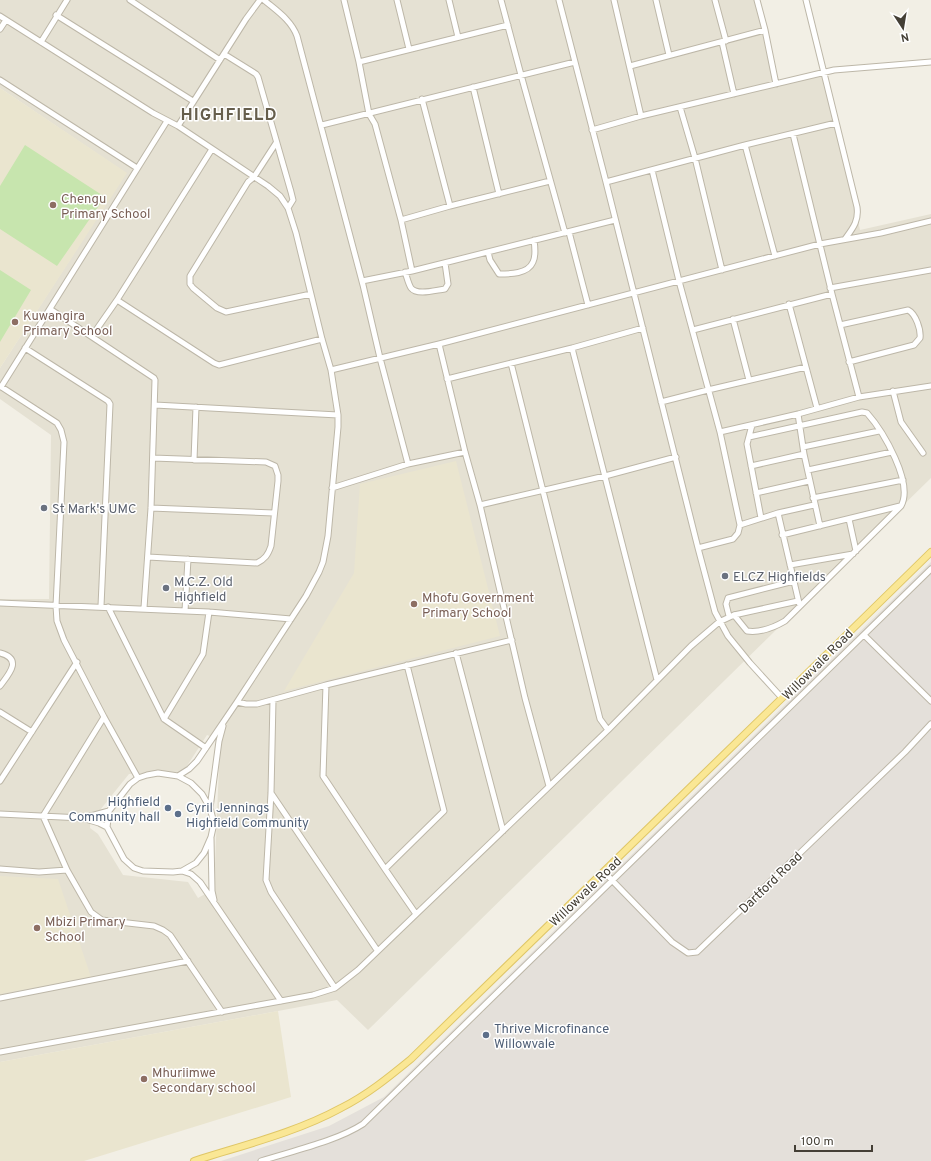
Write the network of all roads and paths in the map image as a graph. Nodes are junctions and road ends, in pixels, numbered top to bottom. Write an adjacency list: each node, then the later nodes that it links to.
1 (67, 0): 15 (street)
2 (130, 0): 27 (street)
3 (260, 0): 25 (street)
4 (264, 0): 45 (street)
5 (344, 0): 28 (street)
6 (397, 0): 24 (street)
7 (449, 0): 21 (street)
8 (501, 0): 18 (street)
9 (559, 0): 29 (street)
10 (614, 0): 31 (street)
11 (656, 0): 26 (street)
12 (715, 0): 22 (street)
13 (757, 0): 20 (street)
14 (806, 0): 32 (street)
15 (56, 15): 23 (street); 39 (street)
16 (0, 16): 17 (street)
17 (6, 20): 19 (street); 23 (street)
18 (508, 25): 21 (street); 33 (street)
19 (0, 29)
20 (765, 30): 22 (street); 35 (street)
21 (458, 37): 24 (street)
22 (724, 41): 26 (street); 37 (street)
23 (41, 42): 43 (street)
24 (409, 49): 28 (street)
25 (224, 54): 27 (street); 49 (street)
26 (669, 55): 31 (street)
27 (220, 60): 39 (street)
28 (359, 62): 41 (street)
29 (575, 62): 33 (street); 47 (street)
30 (931, 62): 32 (street)
31 (630, 66): 42 (street)
32 (824, 72): 35 (street); 44 (street)
33 (521, 75): 36 (street); 56 (street)
34 (0, 80): 53 (street)
35 (776, 84): 37 (street)
36 (473, 87): 38 (street); 58 (street)
37 (734, 94): 40 (street)
38 (422, 99): 41 (street); 59 (street)
39 (193, 101): 46 (street)
40 (680, 107): 42 (street); 52 (street)
41 (369, 114): 45 (street); 61 (street)
42 (641, 116): 47 (street)
43 (167, 121): 46 (street); 53 (street)
44 (836, 123): 48 (street); 65 (street)
45 (322, 125): 76 (street)
46 (178, 126): 51 (street)
47 (592, 130): 57 (street)
48 (794, 134): 50 (street); 67 (street)
49 (276, 143): 55 (street); 60 (street)
50 (746, 145): 52 (street); 69 (street)
51 (212, 149): 55 (street); 81 (street)
52 (695, 158): 54 (street); 71 (street)
53 (137, 168): 84 (street)
54 (652, 170): 57 (street); 75 (street)
55 (254, 177): 60 (street); 79 (street)
56 (550, 181): 58 (street); 64 (street)
57 (606, 182): 62 (street)
58 (499, 194): 59 (street)
59 (450, 206): 61 (street)
60 (288, 208): 79 (street)
61 (401, 220): 73 (street)
62 (615, 220): 64 (street); 78 (street)
63 (931, 221): 65 (street)
64 (567, 232): 66 (street); 83 (street)
65 (845, 239): 67 (street)
66 (534, 240): 68 (street); 68 (street)
67 (820, 244): 69 (street); 77 (street)
68 (488, 252): 70 (street)
69 (775, 256): 71 (street)
70 (445, 262): 73 (street); 74 (street)
71 (722, 270): 75 (street)
72 (931, 270): 77 (street)
73 (412, 271): 74 (street)
74 (405, 272): 76 (street)
75 (679, 281): 78 (street); 88 (street)
76 (362, 282): 94 (street)
77 (830, 288): 80 (street)
78 (634, 293): 83 (street); 87 (street)
79 (311, 294): 90 (street)
80 (832, 294): 82 (street); 86 (street)
81 (117, 300): 89 (street); 90 (street)
82 (789, 304): 85 (street); 97 (street)
83 (588, 305): 91 (street)
84 (50, 309): 89 (street); 92 (street)
85 (733, 319): 88 (street); 100 (street)
86 (840, 325): 95 (street); 95 (street)
87 (643, 328): 93 (street); 106 (street)
88 (693, 330): 103 (street)
89 (92, 336): 107 (street)
90 (322, 339): 98 (street)
91 (439, 344): 94 (street); 99 (street)
92 (25, 348): 101 (street); 157 (street)
93 (572, 348): 96 (street); 128 (street)
94 (380, 358): 98 (street); 125 (street)
95 (849, 362): 105 (street)
96 (511, 363): 99 (street); 132 (street)
97 (806, 367): 100 (street); 109 (street)
98 (331, 370): 111 (street)
99 (447, 378): 118 (street)
100 (749, 380): 103 (street)
101 (1, 386): 156 (street)
102 (931, 388): 104 (street)
103 (708, 390): 106 (street); 115 (street)
104 (893, 391): 105 (street); 120 (street)
105 (859, 397): 109 (street)
106 (662, 402): 122 (street)
107 (155, 405): 108 (street); 123 (street)
108 (196, 407): 111 (street); 124 (street)
109 (817, 408): 110 (street)
110 (798, 414): 112 (street); 113 (street)
111 (338, 416): 131 (street)
112 (752, 425): 115 (street); 116 (street)
113 (800, 426): 114 (street); 116 (street); 117 (street)
114 (879, 431): 117 (street); 119 (street)
115 (720, 432): 143 (street)
116 (749, 436): 126 (street)
117 (803, 447): 121 (street)
118 (465, 452): 125 (street); 136 (street)
119 (892, 452): 127 (street); 129 (street)
120 (923, 453)
121 (804, 454): 126 (street); 127 (street)
122 (676, 457): 128 (street); 146 (street)
123 (153, 458): 124 (street); 138 (street)
124 (194, 460): 139 (street)
125 (408, 464): 131 (street)
126 (751, 466): 133 (street)
127 (808, 470): 130 (street)
128 (605, 476): 132 (street); 171 (street)
129 (903, 480): 134 (street); 137 (street)
130 (809, 481): 133 (street); 134 (street)
131 (332, 488): 163 (street)
132 (543, 491): 136 (street); 183 (street)
133 (756, 493): 141 (street)
134 (813, 498): 135 (street)
135 (814, 504): 140 (street); 144 (street)
136 (480, 505): 166 (street)
137 (901, 506): 142 (street); 147 (street)
138 (151, 508): 139 (street); 149 (street)
139 (274, 513): 150 (street)
140 (778, 513): 141 (street); 145 (street)
141 (761, 518): 143 (street)
142 (848, 519): 144 (street); 147 (street)
143 (740, 525): 146 (street)
144 (820, 526): 145 (street)
145 (782, 535): 151 (street)
146 (698, 548): 164 (street)
147 (855, 552): 151 (street); 155 (street)
148 (931, 552): 174 (main road, Willowvale Road)
149 (148, 557): 150 (street); 159 (street)
150 (188, 559): 160 (street)
151 (790, 565): 153 (street)
152 (931, 569): 165 (street)
153 (794, 581): 155 (street); 162 (street)
154 (0, 603): 156 (street)
155 (799, 603): 162 (street); 162 (street)
156 (56, 606): 157 (street); 169 (street)
157 (101, 606): 158 (street)
158 (108, 607): 159 (street); 180 (street)
159 (144, 608): 160 (street)
160 (185, 611): 161 (street)
161 (209, 612): 163 (street); 180 (street)
162 (731, 616): 164 (street)
163 (291, 619): 177 (street)
164 (719, 622): 171 (street); 174 (street)
165 (864, 635): 176 (street); 204 (street)
166 (512, 640): 168 (street); 189 (street)
167 (0, 653): 173 (street)
168 (456, 653): 170 (street); 197 (street)
169 (77, 662): 179 (street); 184 (street)
170 (407, 665): 172 (street); 200 (street)
171 (656, 680): 183 (street)
172 (326, 685): 175 (street); 200 (street)
173 (0, 686)
174 (782, 698): 203 (main road, Willowvale Road)
175 (273, 700): 177 (street); 190 (street)
176 (931, 701)
177 (237, 702): 181 (street)
178 (0, 712): 184 (street)
179 (104, 716): 187 (street); 194 (street)
180 (164, 719): 185 (street)
181 (224, 723): 185 (street); 191 (street)
182 (931, 724): 204 (street, Dartford Road)
183 (608, 730): 189 (street)
184 (32, 732): 188 (street)
185 (206, 748): 186 (street)
186 (178, 776): 187 (street); 191 (street)
187 (138, 778): 192 (street)
188 (0, 781)
189 (549, 786): 197 (street)
190 (271, 793): 207 (street); 209 (street)
191 (210, 808): 198 (street)
192 (110, 811): 195 (street); 196 (street)
193 (0, 814): 194 (street)
194 (42, 816): 195 (street); 201 (street)
195 (82, 818): 196 (street)
196 (107, 827): 202 (street)
197 (503, 831): 206 (street)
198 (211, 837): 202 (street); 205 (street)
199 (0, 869): 201 (street)
200 (385, 869): 206 (street)
201 (67, 870): 208 (street)
202 (182, 871): 205 (street)
203 (604, 872): 204 (street, Dartford Road); 214 (main road, Willowvale Road)
204 (612, 880): 215 (street)
205 (214, 902): 211 (street)
206 (416, 914): 207 (street)
207 (377, 950): 209 (street)
208 (188, 961): 210 (street); 212 (street)
209 (335, 988): 211 (street)
210 (0, 998)
211 (281, 1001): 212 (street)
212 (222, 1012): 213 (street)
213 (0, 1052)
214 (194, 1161)
215 (261, 1161)

